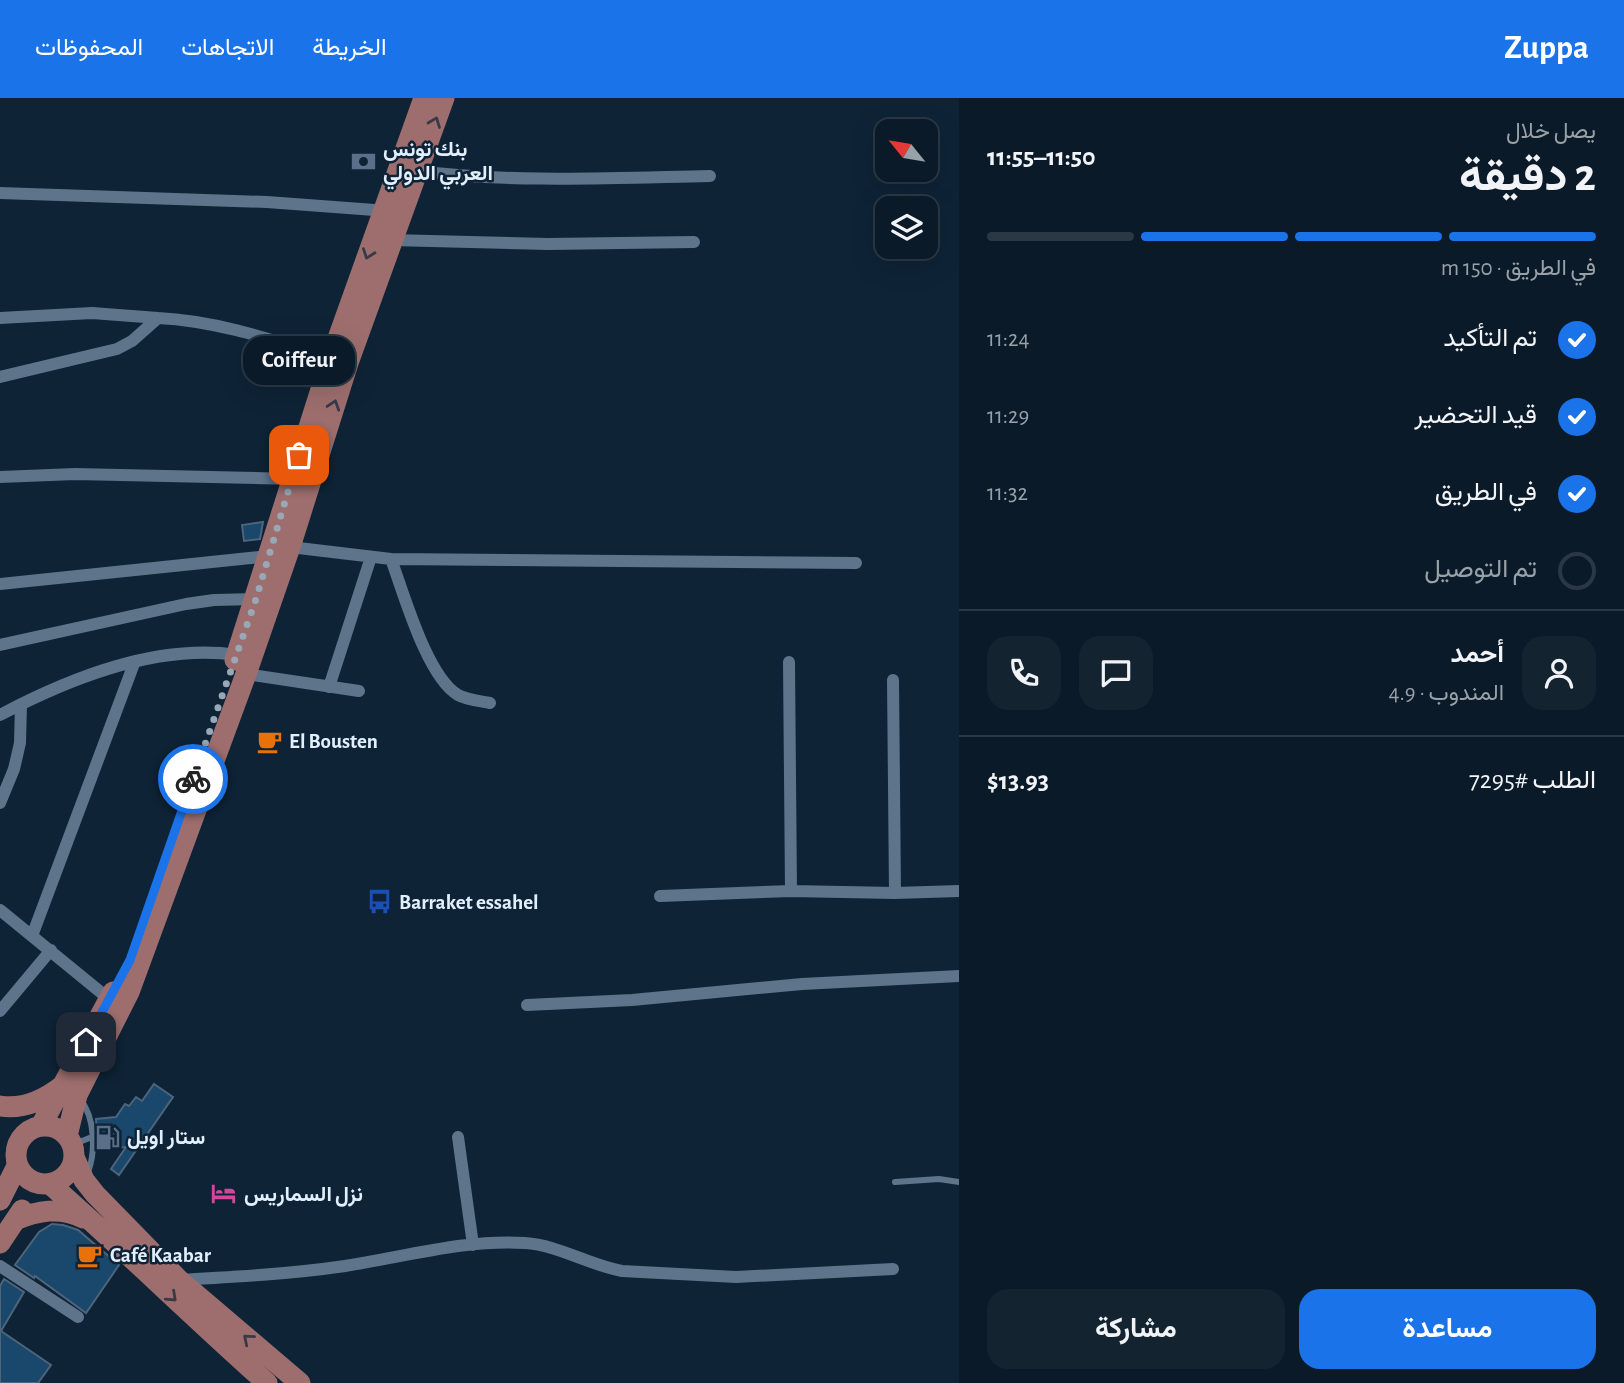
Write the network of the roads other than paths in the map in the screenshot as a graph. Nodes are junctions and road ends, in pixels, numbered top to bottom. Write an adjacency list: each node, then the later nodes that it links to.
1 (425, 98): 6 (main road)
2 (444, 98): 3 (main road, one-way to 2)
3 (416, 172): 4 (street); 6 (main road)
4 (710, 176)
5 (0, 193): 6 (street)
6 (392, 212): 7 (main road); 11 (main road, one-way to 11)
7 (391, 240): 8 (street); 11 (main road)
8 (694, 242)
9 (0, 318): 10 (street)
10 (158, 318): 11 (street); 12 (street)
11 (339, 360): 14 (main road)
12 (0, 377)
13 (0, 477): 14 (street)
14 (300, 480): 15 (main road); 16 (main road)
15 (290, 547): 17 (street); 25 (main road)
16 (269, 556): 20 (street); 21 (main road)
17 (371, 557): 18 (street); 27 (street)
18 (391, 559): 19 (street); 29 (street)
19 (856, 563)
20 (0, 584)
21 (256, 599): 22 (street); 25 (main road)
22 (0, 645)
23 (135, 661): 25 (street); 30 (street); 38 (street)
24 (789, 662): 33 (street)
25 (241, 664): 27 (street); 41 (main road); 44 (main road)
26 (893, 680): 35 (street)
27 (329, 687): 28 (street)
28 (359, 691)
29 (490, 703)
30 (21, 704): 31 (street); 32 (street)
31 (0, 715)
32 (0, 803)
33 (791, 891): 35 (street); 36 (street)
34 (959, 891): 35 (street)
35 (895, 893)
36 (660, 896)
37 (0, 910): 38 (street)
38 (32, 936): 39 (street)
39 (51, 950): 41 (street); 43 (street)
40 (959, 976): 42 (street)
41 (109, 999): 44 (main road)
42 (527, 1005)
43 (0, 1011)
44 (70, 1090): 45 (main road); 46 (main road); 49 (main road)
45 (0, 1108): 46 (main road)
46 (37, 1127): 49 (main road); 50 (main road)
47 (458, 1137): 58 (street)
48 (0, 1139): 50 (main road)
49 (76, 1144): 53 (main road); 61 (main road)
50 (16, 1161): 53 (main road); 54 (main road)
51 (895, 1182): 52 (lane)
52 (959, 1182)
53 (44, 1184): 55 (main road); 56 (main road)
54 (0, 1200)
55 (15, 1220): 56 (main road); 57 (main road)
56 (98, 1227): 63 (main road, one-way to 63)
57 (0, 1243)
58 (473, 1245): 60 (street); 61 (street)
59 (0, 1266): 62 (street)
60 (893, 1269)
61 (179, 1280): 64 (main road, one-way to 61)
62 (78, 1317)
63 (267, 1383)
64 (300, 1383)

